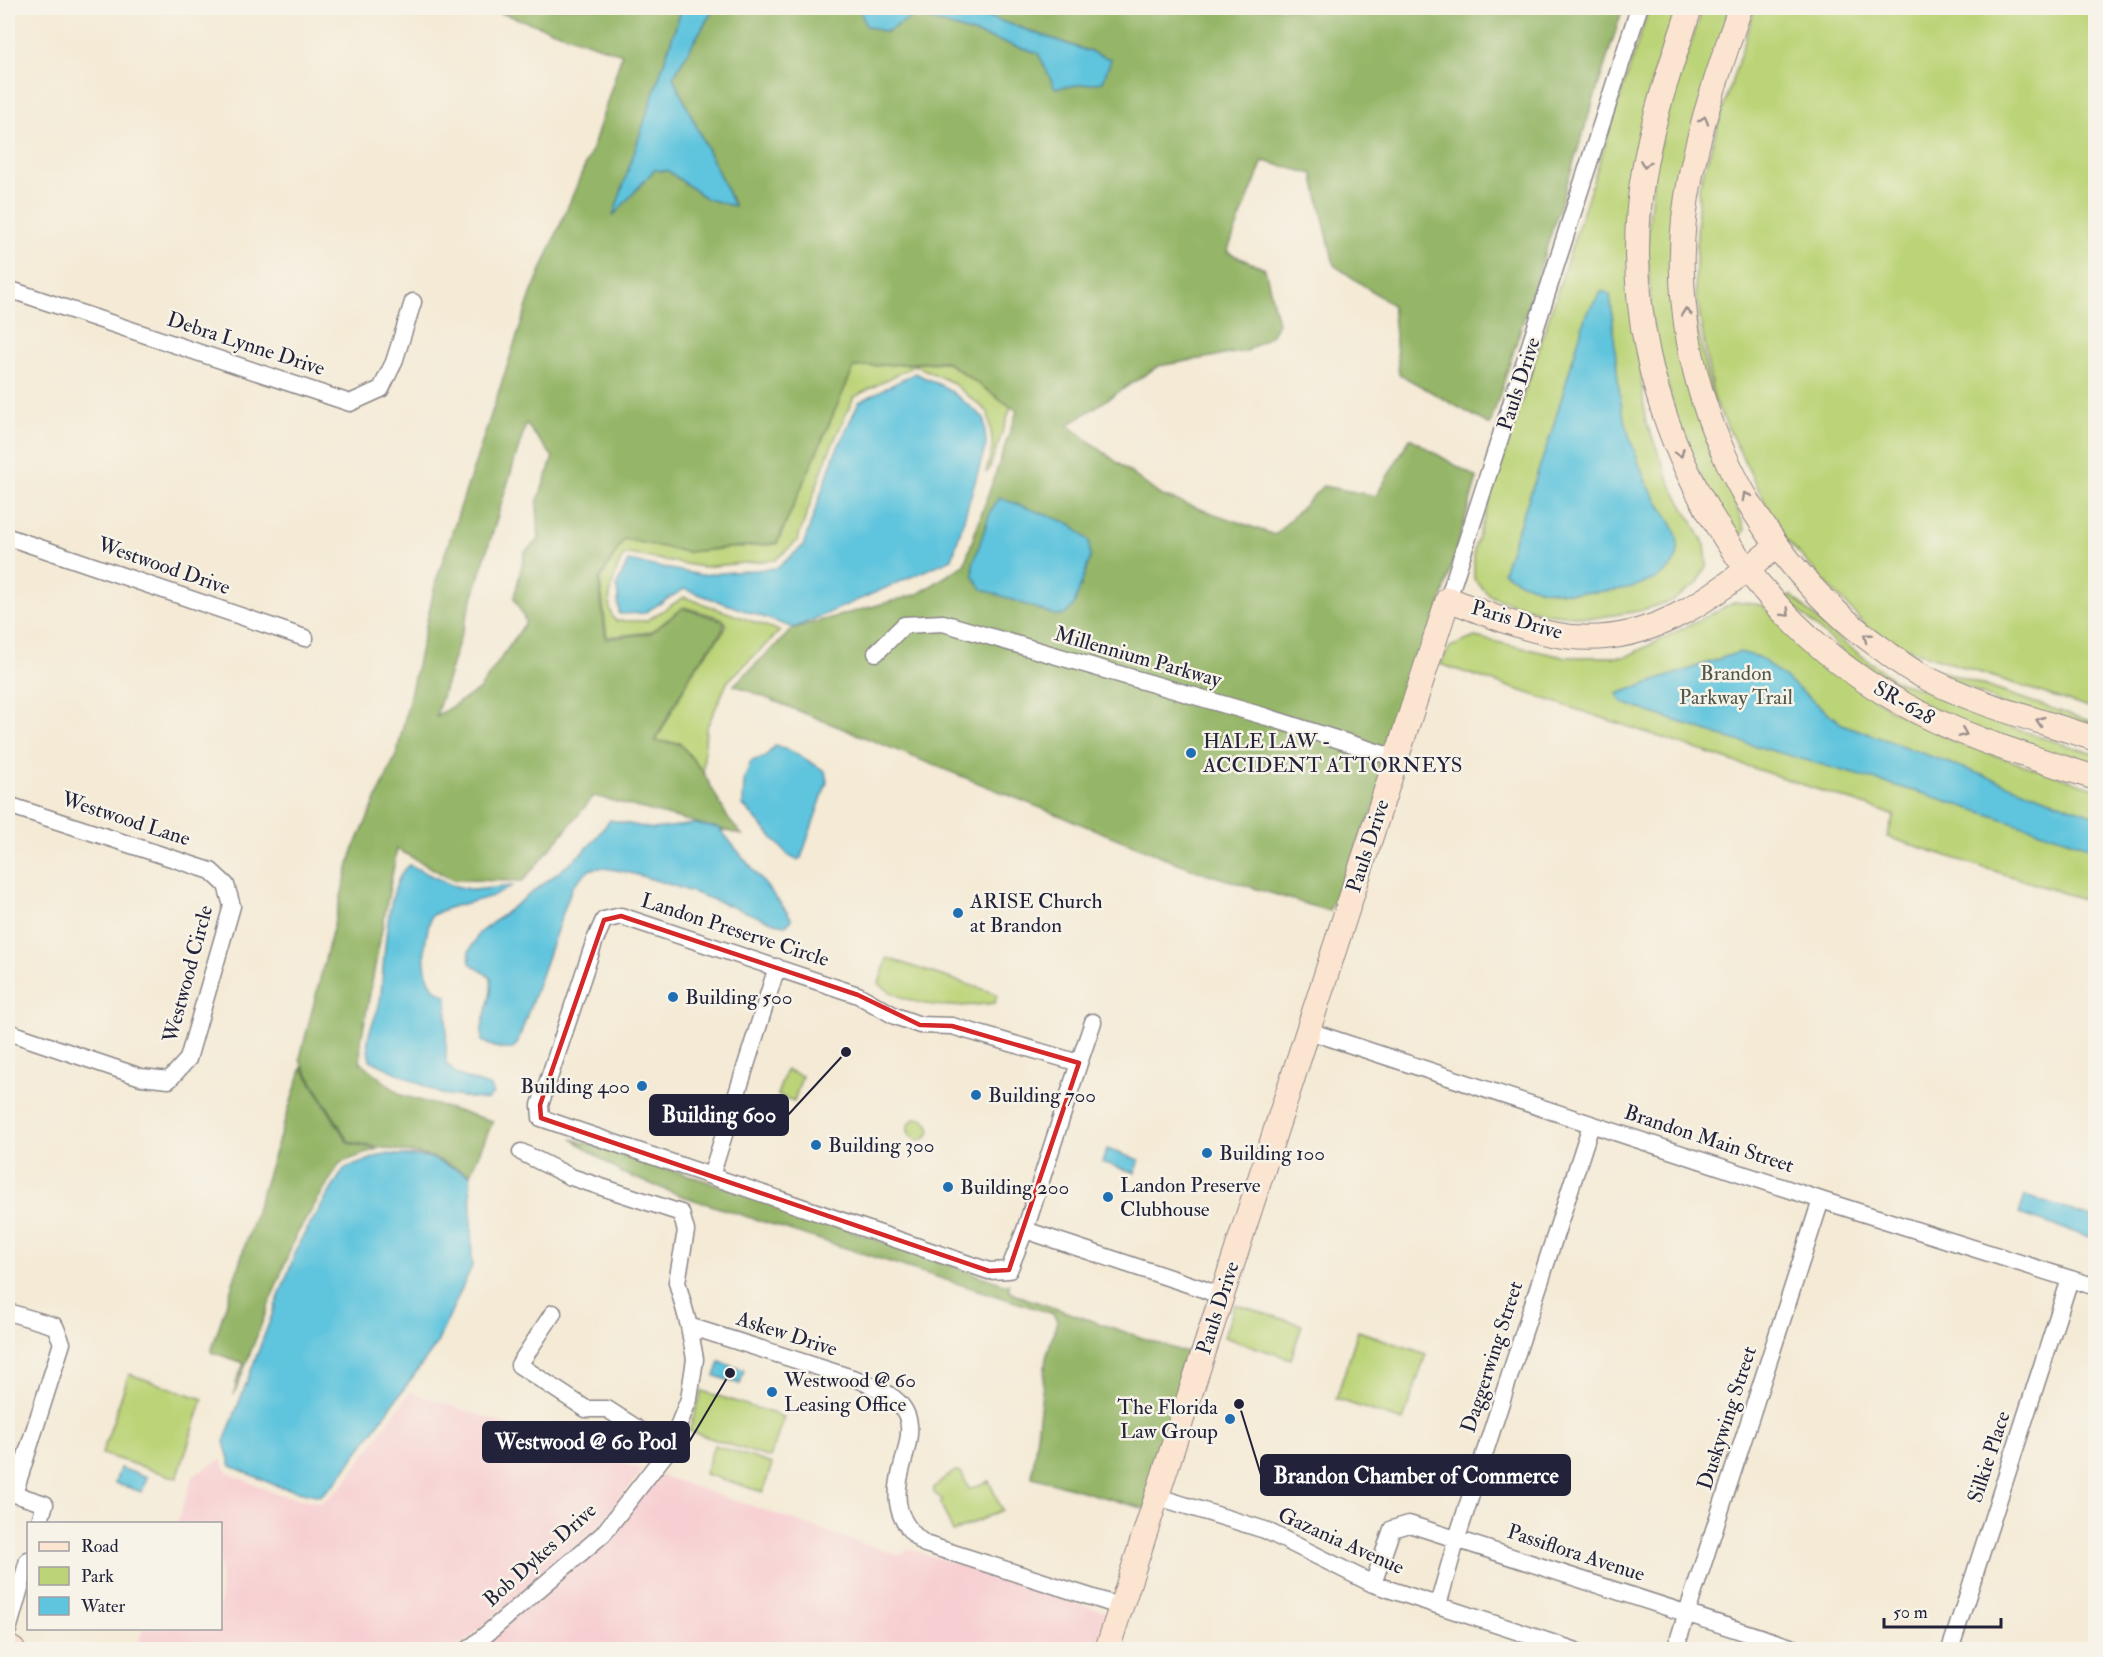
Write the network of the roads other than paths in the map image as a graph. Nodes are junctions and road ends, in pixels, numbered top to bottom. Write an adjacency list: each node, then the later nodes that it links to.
1 (1639, 8): 9 (street, Pauls Drive)
2 (1690, 8): 8 (main road, SR-628, one-way to 8)
3 (1740, 8): 7 (main road, one-way to 3)
4 (8, 289): 5 (street, Debra Lynne Drive)
5 (414, 302)
6 (8, 537): 10 (street, Westwood Drive)
7 (1777, 546): 8 (main road, Paris Drive); 12 (main road, one-way to 7)
8 (1747, 570): 9 (main road, Paris Drive); 14 (main road, SR-628, one-way to 14)
9 (1448, 599): 13 (main road, Pauls Drive)
10 (305, 638)
11 (876, 653): 13 (street, Millennium Parkway)
12 (2096, 739)
13 (1396, 758): 19 (main road, Pauls Drive)
14 (2096, 778)
15 (8, 805): 16 (street, Westwood Lane)
16 (226, 885): 20 (street, Westwood Circle)
17 (777, 967): 21 (street, Landon Preserve Circle); 24 (street); 24 (street, Landon Preserve Circle)
18 (1093, 1022): 21 (street, Landon Preserve Circle)
19 (1309, 1031): 22 (street, Brandon Main Street); 29 (main road, Pauls Drive)
20 (8, 1032)
21 (1079, 1063): 26 (street, Landon Preserve Circle)
22 (1592, 1125): 25 (street, Brandon Main Street); 37 (street, Daggerwing Street)
23 (521, 1152): 32 (street)
24 (711, 1176): 26 (street, Landon Preserve Circle)
25 (1821, 1200): 27 (street, Brandon Main Street); 42 (street, Duskywing Street)
26 (1025, 1230): 29 (street)
27 (2070, 1279): 28 (street, Brandon Main Street); 51 (street, Silkie Place)
28 (2096, 1287)
29 (1222, 1298): 35 (main road, Pauls Drive)
30 (8, 1312): 34 (street)
31 (553, 1313): 33 (street)
32 (689, 1326): 33 (street, Bob Dykes Drive); 41 (street, Askew Drive)
33 (669, 1449): 46 (street, Bob Dykes Drive)
34 (11, 1493): 36 (street)
35 (1158, 1497): 39 (street, Gazania Avenue); 41 (main road, Pauls Drive)
36 (40, 1522)
37 (1457, 1538): 39 (street, Passiflora Avenue); 40 (street, Daggerwing Street); 42 (street, Passiflora Avenue)
38 (27, 1564): 43 (street)
39 (1373, 1584): 40 (street, Gazania Avenue)
40 (1438, 1605): 48 (street, Gazania Avenue)
41 (1122, 1607): 47 (main road, Pauls Drive)
42 (1688, 1612): 49 (street, Duskywing Street); 50 (street, Passiflora Avenue)
43 (8, 1630)
44 (8, 1647): 45 (main road)
45 (14, 1650)
46 (468, 1650)
47 (1107, 1650)
48 (1574, 1650)
49 (1675, 1650)
50 (1800, 1650)
51 (1950, 1650)

